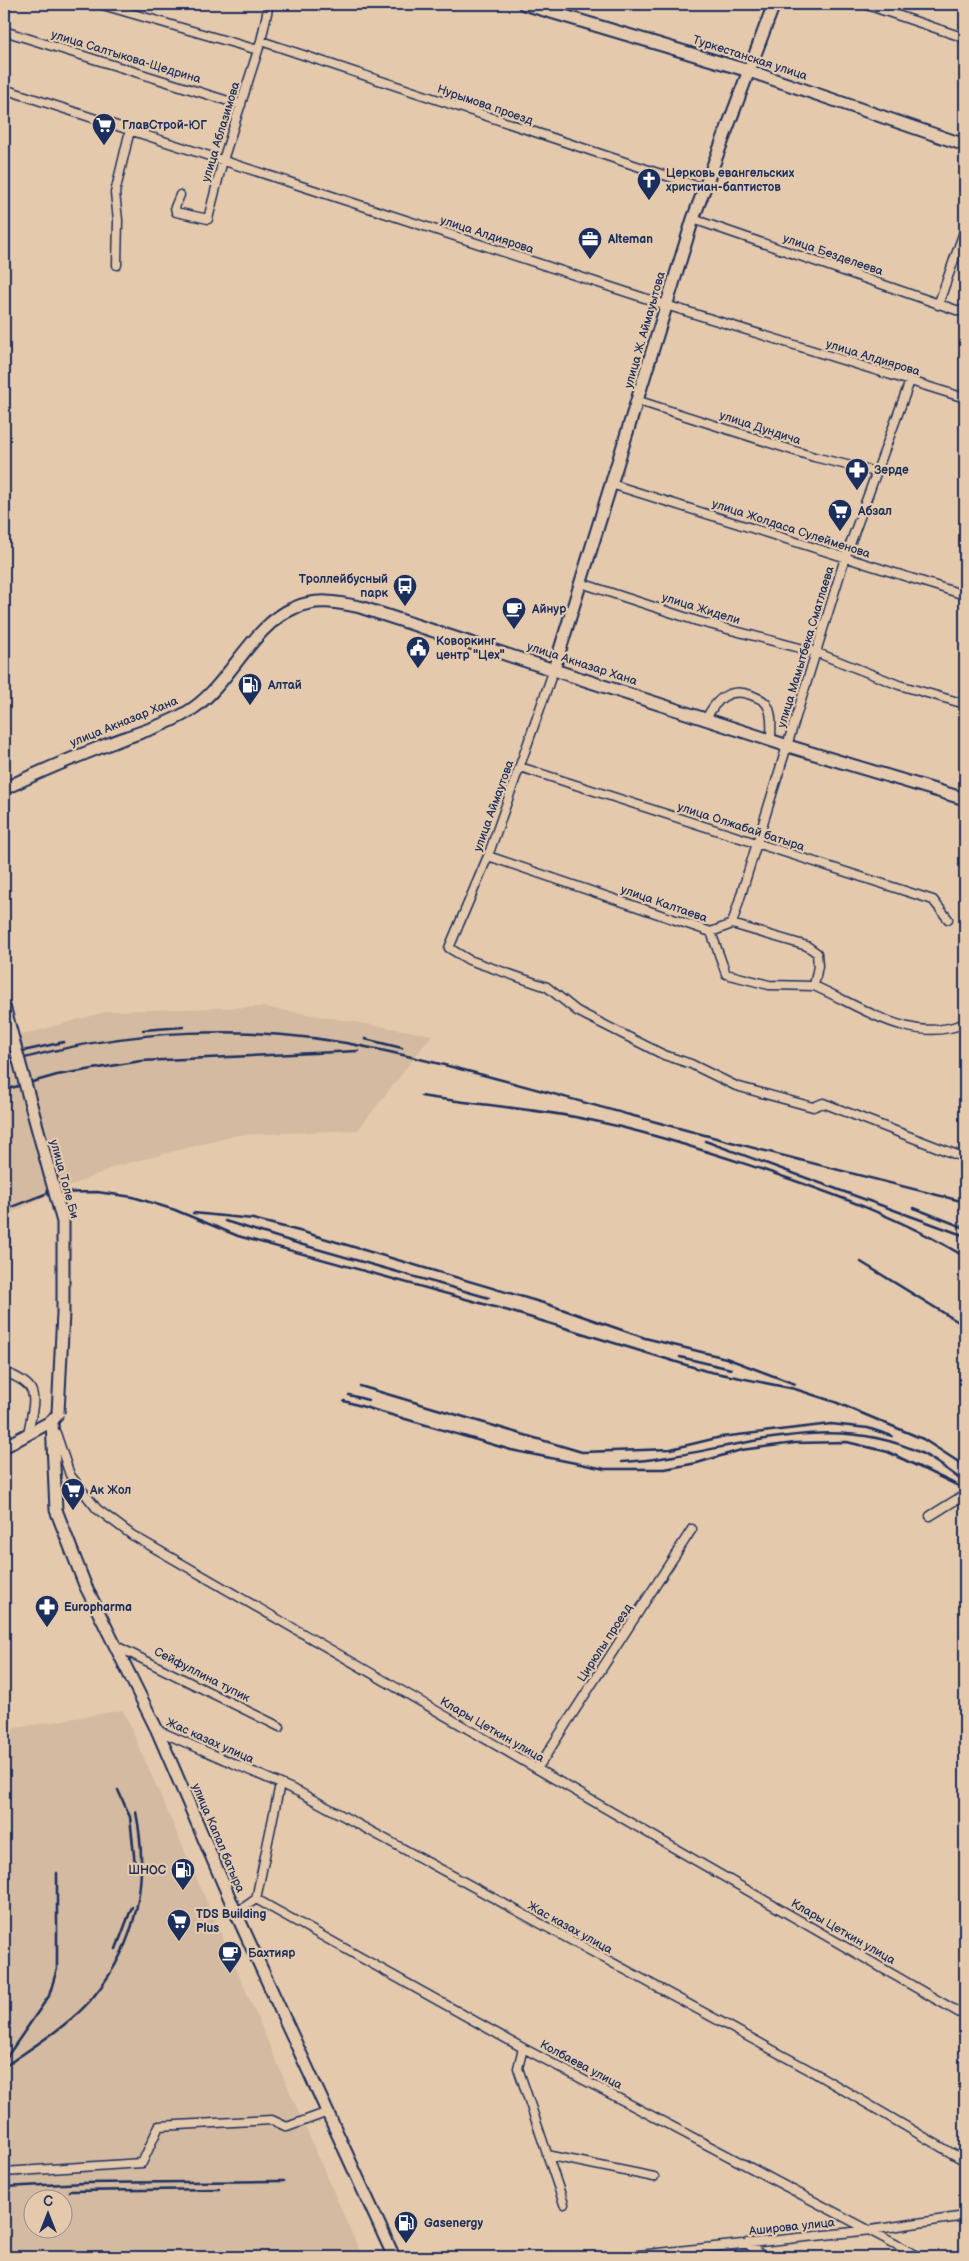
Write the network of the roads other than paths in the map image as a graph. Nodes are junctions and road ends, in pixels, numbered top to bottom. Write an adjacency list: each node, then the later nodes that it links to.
1 (99, 4): 9 (street)
2 (269, 4): 8 (street, улица Аблазимова)
3 (525, 4): 10 (main road, Туркестанская улица)
4 (774, 4): 10 (main road, улица Ж. Аймауытова)
5 (864, 4): 7 (street)
6 (4, 31): 12 (street, улица Салтыкова-Щедрина)
7 (965, 38)
8 (261, 42): 9 (street, улица Аблазимова); 16 (street, Нурымова проезд)
9 (258, 50): 12 (street, улица Аблазимова)
10 (749, 71): 14 (main road, Туркестанская улица); 16 (main road, улица Ж. Аймауытова)
11 (4, 89): 13 (street, улица Алдиярова)
12 (241, 105): 15 (street, улица Аблазимова)
13 (130, 130): 15 (street, улица Алдиярова); 22 (street)
14 (965, 145)
15 (223, 160): 17 (street, улица Аблазимова); 23 (street, улица Алдиярова)
16 (703, 188): 18 (main road, улица Ж. Аймауытова)
17 (180, 195)
18 (693, 219): 23 (main road, улица Ж. Аймауытова); 24 (street, улица Безделеева)
19 (965, 229): 20 (street)
20 (957, 253): 21 (street); 24 (street)
21 (965, 255)
22 (118, 265)
23 (666, 305): 26 (street, улица Алдиярова); 28 (main road, улица Ж. Аймауытова)
24 (938, 305): 25 (street, улица Безделеева)
25 (965, 313)
26 (910, 381): 27 (street, улица Алдиярова); 29 (street, улица Мамытбека Сматлаева)
27 (965, 398)
28 (639, 401): 29 (street, улица Дундича); 30 (main road, улица Ж. Аймауытова)
29 (876, 472): 31 (street, улица Мамытбека Сматлаева)
30 (611, 484): 31 (street, улица Жолдаса Сулейменова); 32 (main road, улица Ж. Аймауытова)
31 (844, 558): 33 (street, улица Жолдаса Сулейменова); 34 (street, улица Мамытбека Сматлаева)
32 (581, 583): 34 (street, улица Жидели); 35 (main road, улица Ж. Аймауытова)
33 (965, 595)
34 (815, 652): 36 (street, улица Жидели); 39 (street, улица Мамытбека Сматлаева)
35 (554, 669): 37 (main road, улица Акназар Хана); 40 (street, улица Аймаутова); 41 (main road, улица Акназар Хана)
36 (965, 704)
37 (706, 719): 38 (main road, улица Акназар Хана); 38 (street)
38 (771, 739): 39 (main road, улица Акназар Хана)
39 (788, 746): 42 (main road, улица Акназар Хана); 43 (street, улица Мамытбека Сматлаева)
40 (520, 767): 43 (street, улица Олжабай батыра); 44 (street, улица Аймаутова)
41 (5, 789)
42 (965, 799)
43 (757, 844): 45 (street, улица Олжабай батыра); 46 (street, улица Мамытбека Сматлаева)
44 (488, 856): 47 (street, улица Калтаева); 51 (street, улица Аймаутова)
45 (948, 919)
46 (732, 924): 47 (street, улица Калтаева); 48 (street)
47 (711, 932): 48 (street)
48 (814, 986): 50 (street)
49 (4, 1006): 53 (main road, улица Толе Би, bridge)
50 (965, 1023)
51 (965, 1158)
52 (4, 1372): 54 (street)
53 (55, 1417): 54 (main road); 59 (main road, улица Капал батыра); 62 (street, Клары Цеткин улица)
54 (28, 1434): 55 (main road)
55 (4, 1447)
56 (965, 1500): 57 (street)
57 (930, 1516)
58 (692, 1529): 62 (street, Цирюлы проезд)
59 (114, 1646): 60 (street, Сейфуллина тупик); 61 (main road, улица Капал батыра)
60 (280, 1727)
61 (157, 1730): 63 (street, Жас казах улица); 65 (main road, улица Капал батыра)
62 (537, 1769): 66 (street, Клары Цеткин улица)
63 (280, 1784): 64 (street); 70 (street, Жас казах улица)
64 (256, 1899): 65 (street); 67 (street, Колбаева улица)
65 (236, 1913): 68 (main road, улица Капал батыра)
66 (965, 2016)
67 (523, 2048): 69 (street); 75 (street, Колбаева улица)
68 (328, 2112): 71 (street); 77 (main road, улица Капал батыра)
69 (547, 2155): 72 (street); 73 (street)
70 (965, 2161)
71 (4, 2172)
72 (654, 2177)
73 (564, 2204)
74 (965, 2216): 75 (street, Аширова улица)
75 (872, 2230): 76 (street, Аширова улица); 80 (street, Колбаева улица)
76 (747, 2243): 78 (street, Аширова улица); 79 (street)
77 (394, 2257)
78 (621, 2257)
79 (763, 2257)
80 (920, 2257)

